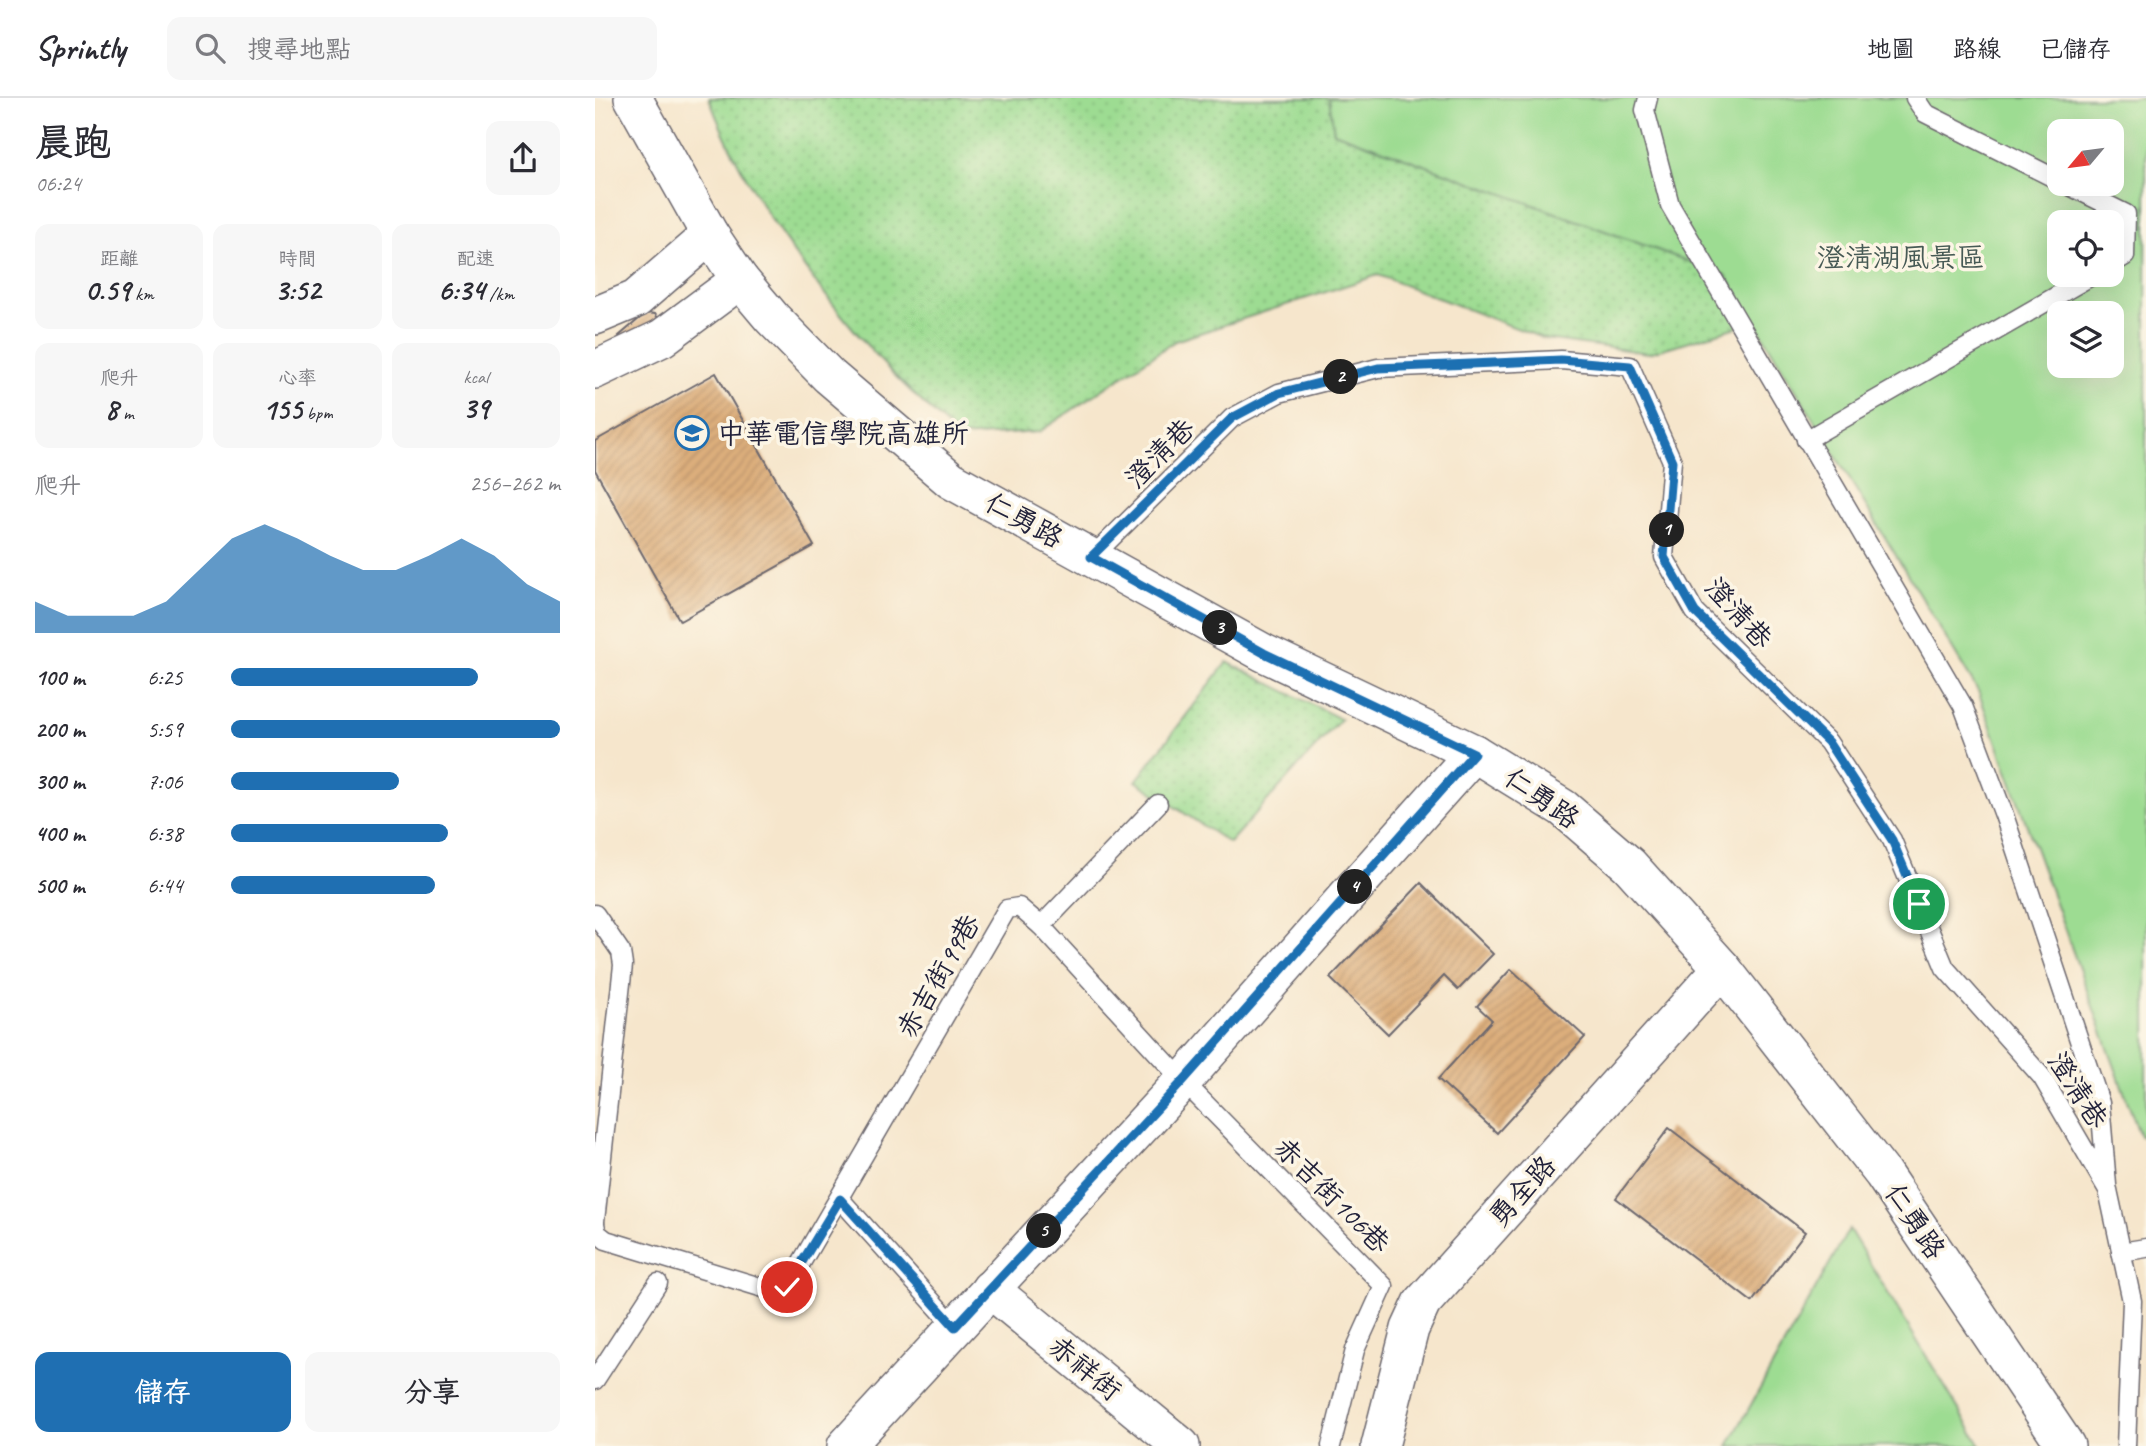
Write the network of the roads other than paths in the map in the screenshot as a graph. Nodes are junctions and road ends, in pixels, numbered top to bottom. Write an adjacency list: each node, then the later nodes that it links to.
1 (633, 98): 8 (street, 仁勇路)
2 (1649, 98): 14 (lane, 澄清巷)
3 (1915, 98): 4 (lane)
4 (2047, 174)
5 (2090, 196): 6 (lane)
6 (2118, 210)
7 (2124, 213): 9 (lane)
8 (710, 235): 10 (street, 仁勇路); 12 (street)
9 (2124, 257)
10 (740, 279): 13 (street); 15 (street, 仁勇路)
11 (2072, 287): 14 (lane)
12 (595, 316)
13 (595, 370)
14 (1806, 440): 22 (lane, 澄清巷)
15 (1091, 557): 16 (street, 仁勇路); 22 (lane, 澄清巷)
16 (1474, 753): 20 (street, 仁勇路); 21 (street)
17 (1158, 804): 19 (lane)
18 (595, 914): 24 (lane)
19 (1041, 926): 21 (lane, 赤吉街99巷); 23 (lane, 赤吉街99巷)
20 (1722, 968): 34 (street, 勇全路); 35 (street, 仁勇路)
21 (1183, 1081): 28 (street); 33 (lane, 赤吉街106巷)
22 (2108, 1190): 26 (lane, 澄清巷)
23 (840, 1199): 24 (lane, 赤吉街99巷); 29 (lane)
24 (595, 1222)
25 (2146, 1248): 26 (lane)
26 (2122, 1252): 36 (lane, 澄清巷)
27 (658, 1283): 30 (lane)
28 (990, 1289): 29 (street); 32 (street, 赤祥街)
29 (955, 1327): 31 (street)
30 (595, 1380)
31 (846, 1446)
32 (1181, 1446)
33 (1331, 1446)
34 (1380, 1446)
35 (2066, 1446)
36 (2126, 1446)

